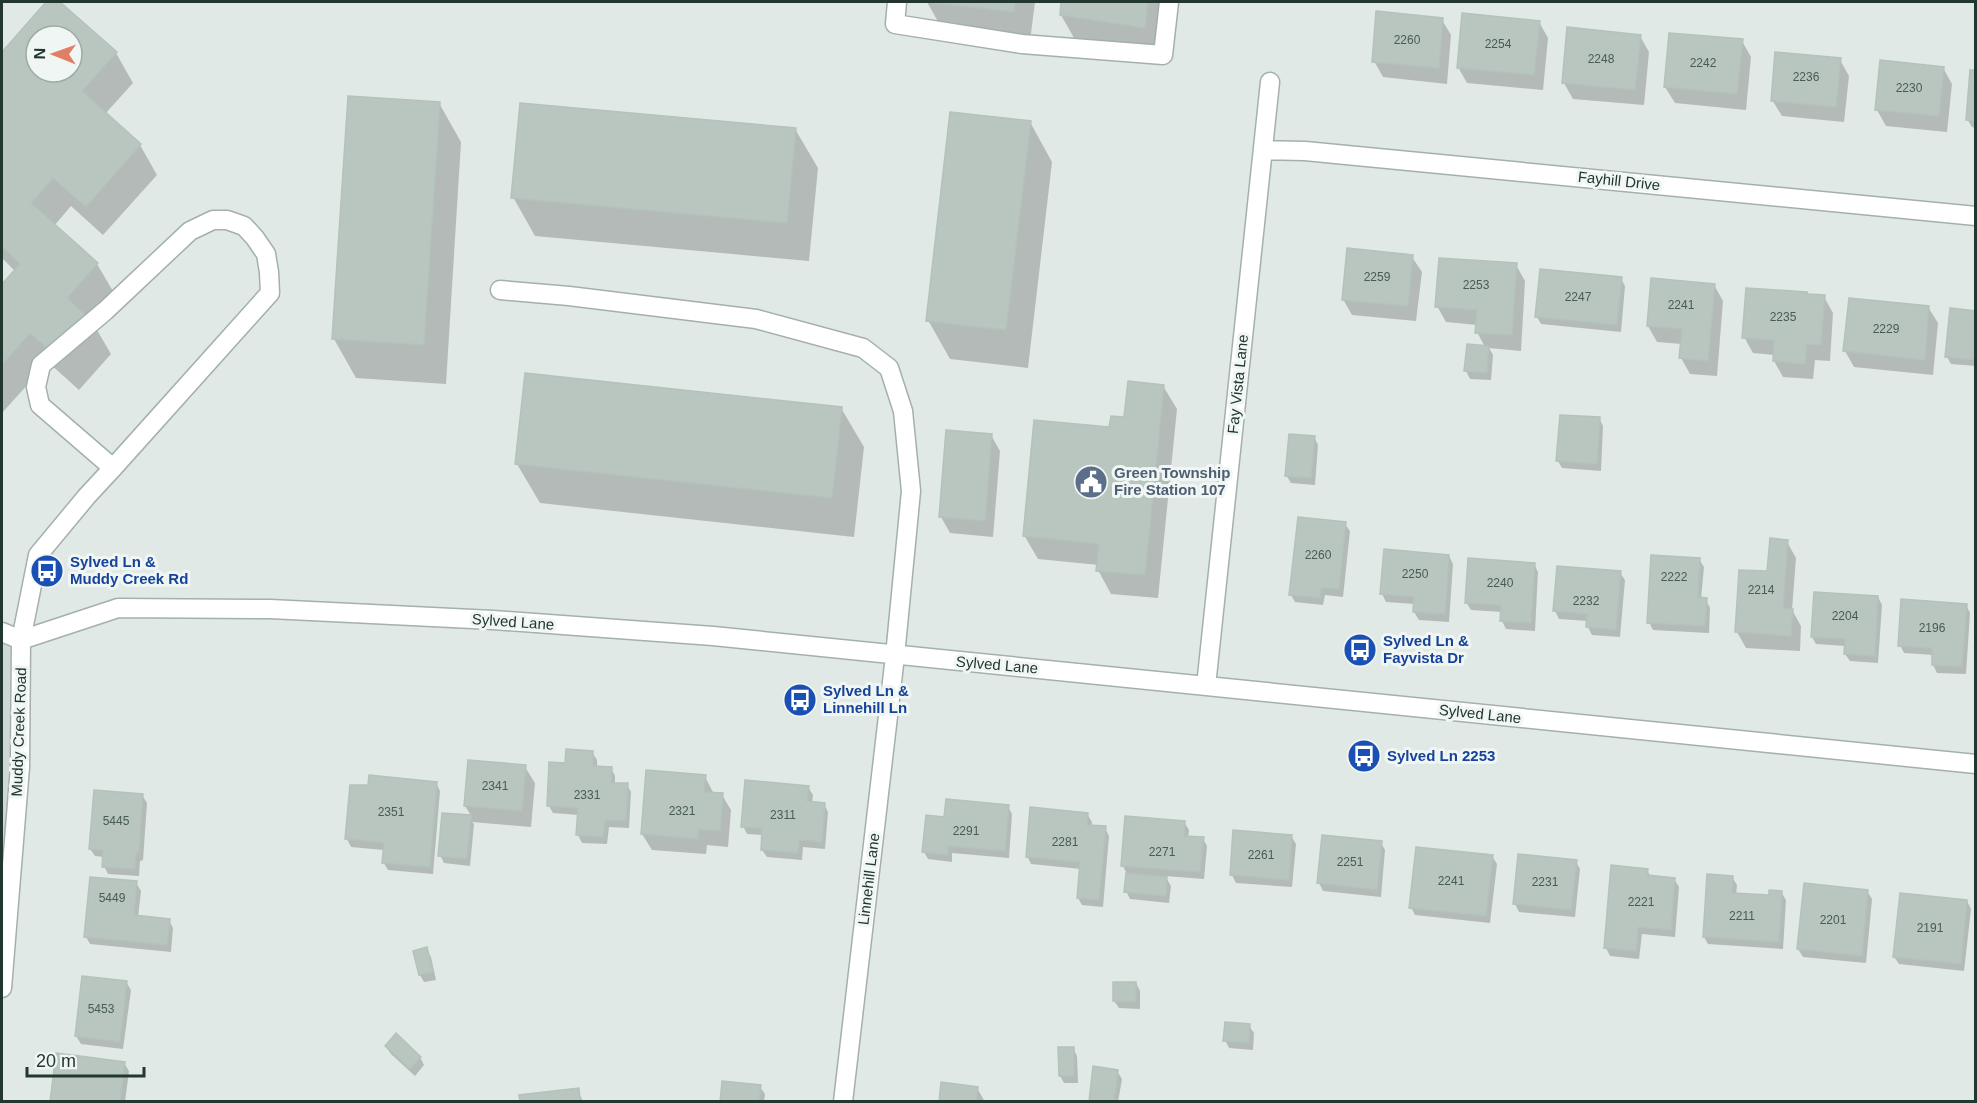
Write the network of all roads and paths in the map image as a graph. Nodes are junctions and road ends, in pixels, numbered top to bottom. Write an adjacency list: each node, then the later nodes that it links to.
1 (897, 2): 2 (street)
2 (1169, 2)
3 (1270, 81): 4 (street, Fay Vista Lane)
4 (1263, 150): 5 (street, Fayhill Drive); 11 (street, Fay Vista Lane)
5 (1976, 216)
6 (500, 291): 10 (street, Linnehill Lane)
7 (113, 468): 7 (street, Muddy Creek Road); 9 (street, Muddy Creek Road)
8 (2, 632): 9 (street)
9 (21, 640): 10 (street, Sylved Lane); 13 (street, Muddy Creek Road)
10 (895, 656): 11 (street, Sylved Lane); 14 (street, Linnehill Lane)
11 (1206, 686): 12 (street, Sylved Lane)
12 (1976, 764)
13 (2, 988)
14 (843, 1101)

